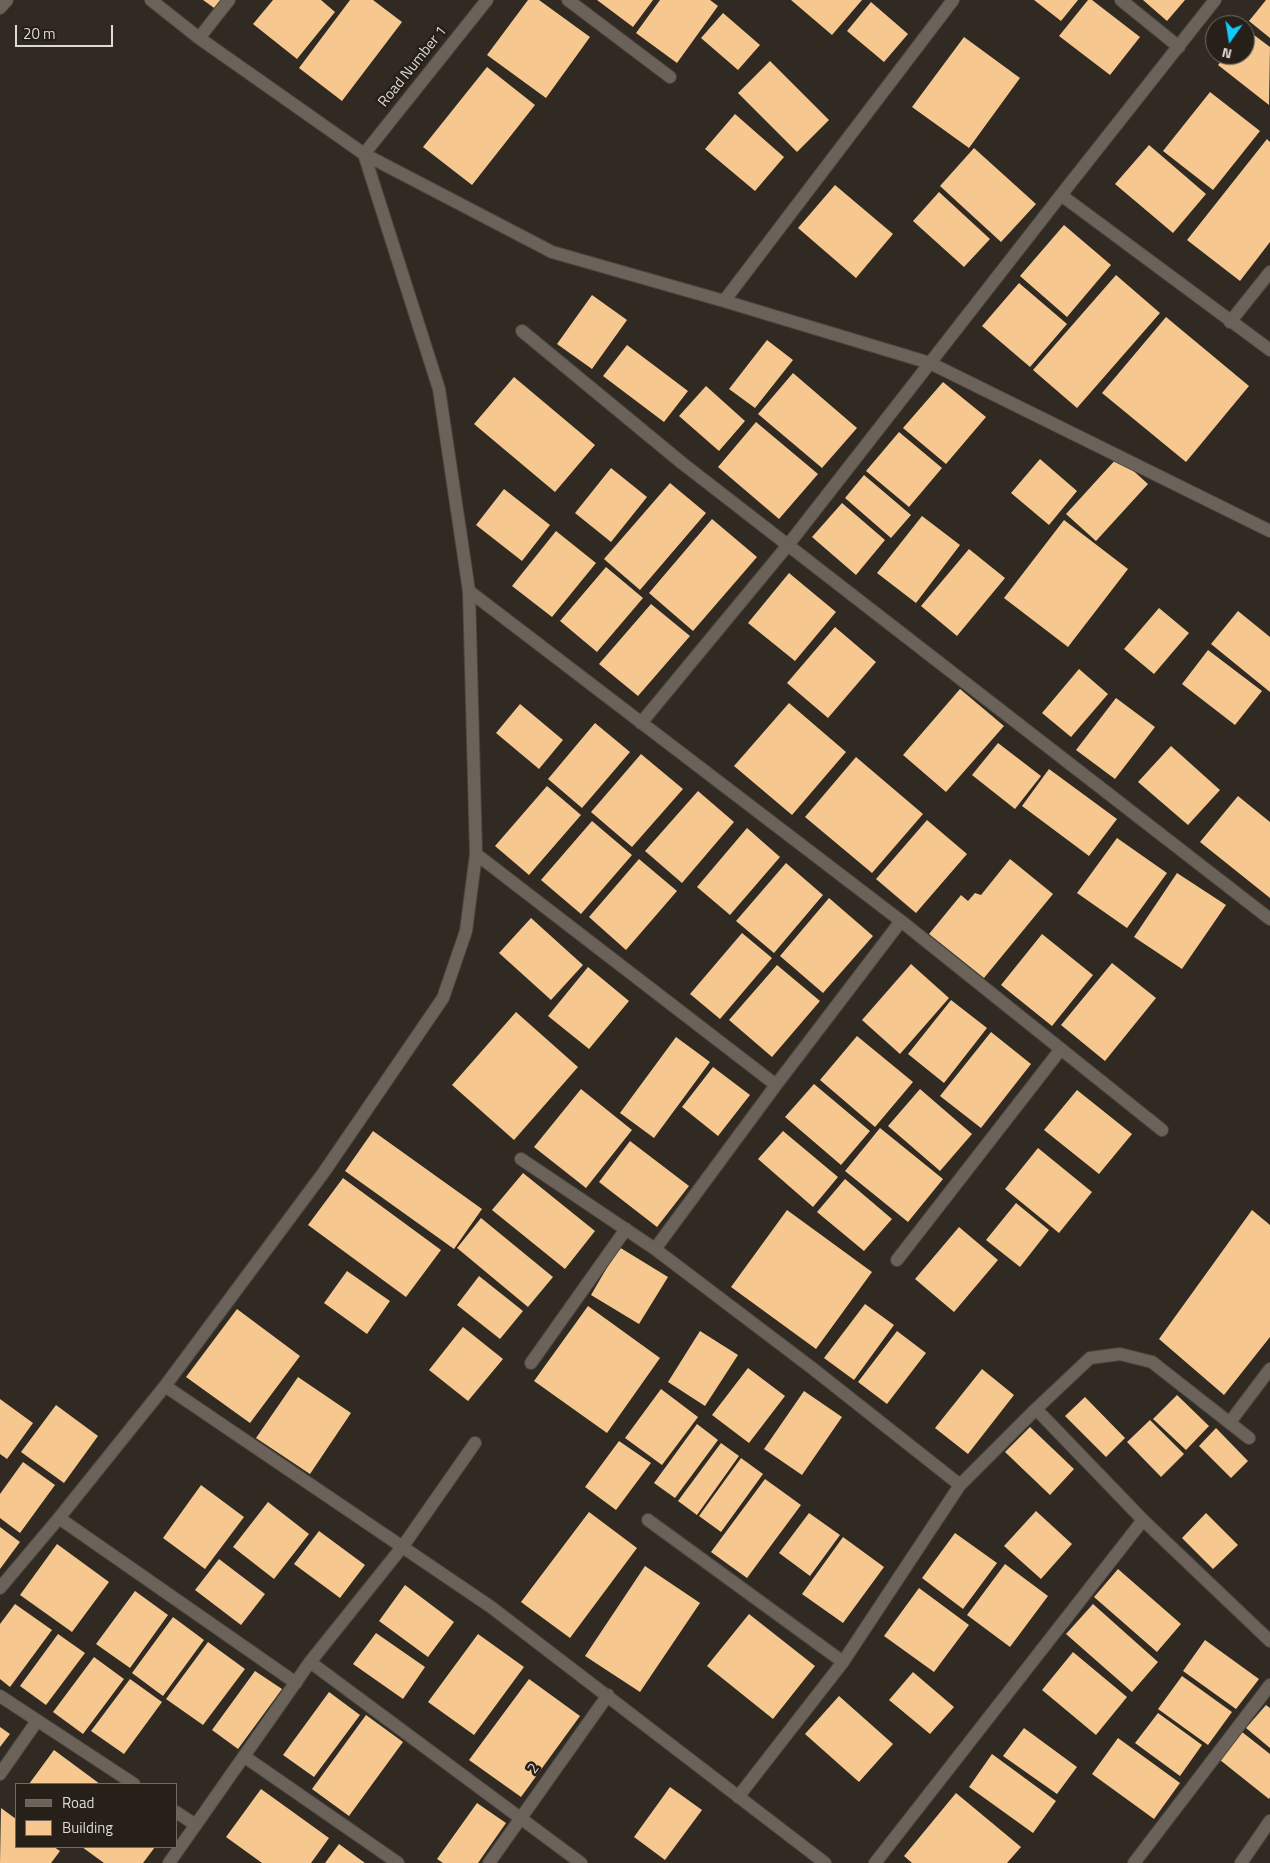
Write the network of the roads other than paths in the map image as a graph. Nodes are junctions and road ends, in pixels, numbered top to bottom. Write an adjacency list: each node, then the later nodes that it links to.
1 (7, 0): 9 (street)
2 (151, 0): 10 (street)
3 (229, 0): 10 (street)
4 (487, 0): 13 (street, Road Number 1)
5 (568, 0): 12 (street)
6 (953, 0): 16 (street)
7 (1121, 0): 11 (street)
8 (1216, 0): 11 (street)
9 (0, 8)
10 (199, 38): 13 (street)
11 (1179, 47): 14 (street)
12 (670, 77)
13 (364, 154): 16 (street); 23 (street)
14 (1061, 194): 17 (street); 20 (street)
15 (1270, 272): 17 (street)
16 (724, 301): 20 (street)
17 (1230, 322): 19 (street)
18 (522, 331): 22 (street)
19 (1270, 350)
20 (930, 363): 21 (street); 22 (street)
21 (1270, 531)
22 (788, 545): 24 (street); 26 (street)
23 (469, 591): 24 (street); 25 (street)
24 (642, 723): 27 (street)
25 (476, 854): 29 (street); 37 (street)
26 (1270, 919)
27 (901, 921): 28 (street); 29 (street)
28 (1061, 1049): 30 (street); 34 (street)
29 (776, 1085): 33 (street)
30 (1162, 1130)
31 (521, 1159): 32 (street)
32 (626, 1229): 33 (street); 35 (street)
33 (655, 1248): 42 (street)
34 (897, 1260)
35 (531, 1363)
36 (1270, 1369): 39 (street)
37 (165, 1386): 43 (street); 46 (street)
38 (1036, 1409): 39 (street); 42 (street); 45 (street)
39 (1230, 1422): 40 (street)
40 (1249, 1438)
41 (475, 1443): 46 (street)
42 (960, 1484): 50 (street)
43 (59, 1518): 47 (street); 51 (street)
44 (648, 1520): 50 (street)
45 (1143, 1520): 48 (street); 69 (street)
46 (403, 1546): 49 (street); 54 (street)
47 (0, 1588)
48 (1270, 1641)
49 (310, 1662): 51 (street); 61 (street)
50 (843, 1662): 59 (street)
51 (296, 1683): 56 (street)
52 (1270, 1685): 70 (street)
53 (0, 1696): 55 (street)
54 (608, 1696): 59 (street); 61 (street, 2)
55 (38, 1721): 57 (street); 58 (street)
56 (245, 1757): 63 (street); 65 (street)
57 (0, 1774)
58 (132, 1783)
59 (738, 1796): 68 (street)
60 (178, 1813): 63 (street)
61 (520, 1818): 66 (street, 2); 67 (street)
62 (1270, 1821): 71 (street)
63 (196, 1825): 64 (street)
64 (168, 1863)
65 (398, 1863)
66 (488, 1863)
67 (581, 1863)
68 (825, 1863)
69 (875, 1863)
70 (1134, 1863)
71 (1241, 1863)

